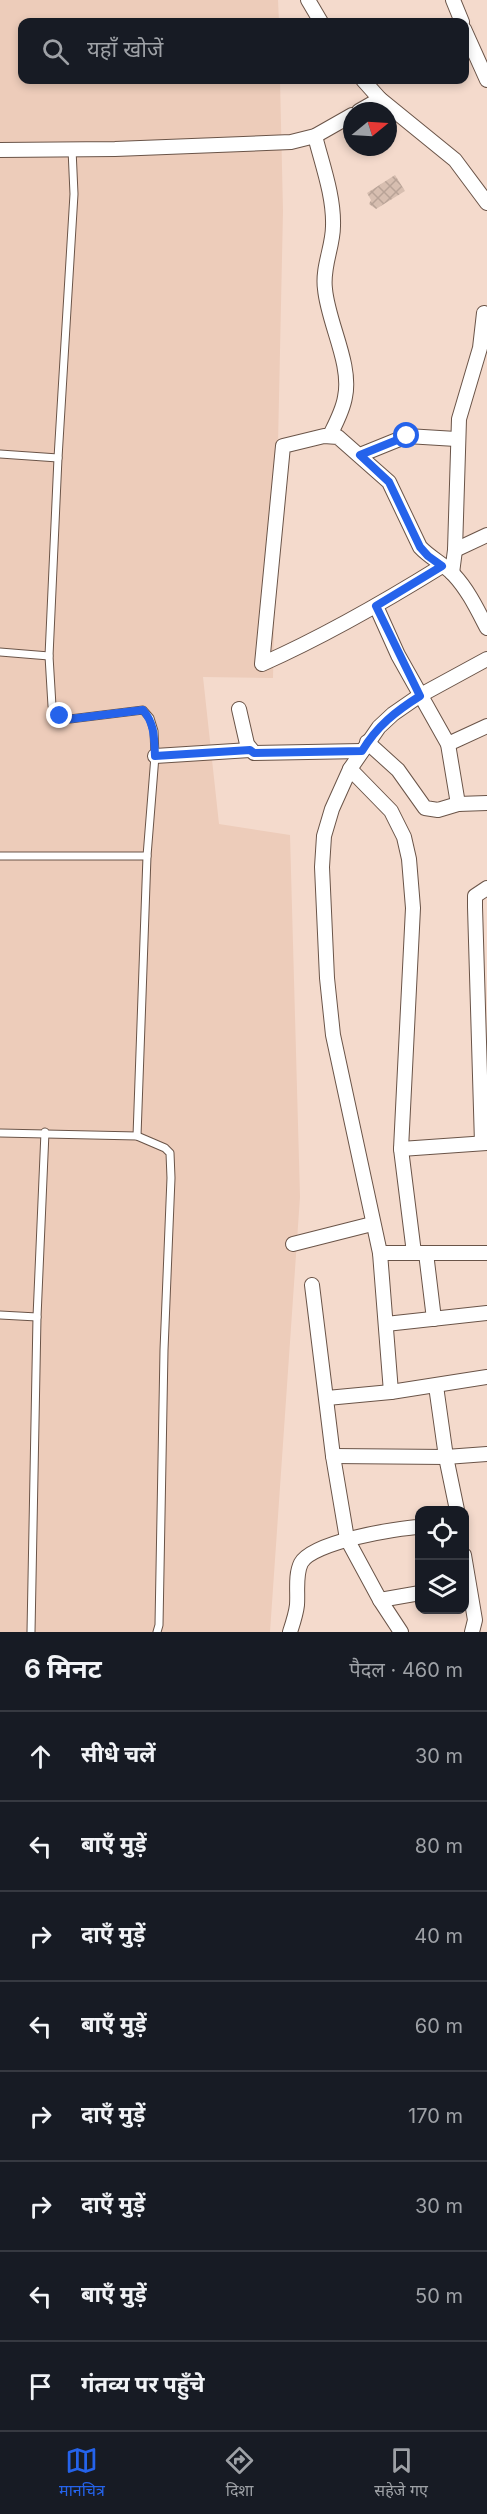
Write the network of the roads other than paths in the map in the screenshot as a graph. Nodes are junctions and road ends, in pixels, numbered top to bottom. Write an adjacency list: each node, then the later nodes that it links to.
1 (308, 0): 3 (street)
2 (453, 0): 4 (street)
3 (319, 18)
4 (460, 18)
5 (469, 38): 6 (street)
6 (487, 80)
7 (367, 84): 8 (street)
8 (380, 99): 9 (street); 14 (street)
9 (375, 102)
10 (343, 120): 11 (street)
11 (315, 136): 12 (street); 16 (street)
12 (72, 149): 13 (street); 20 (lane)
13 (0, 150)
14 (487, 203)
15 (484, 313): 17 (street)
16 (330, 435): 19 (street); 24 (street)
17 (456, 440): 19 (street); 22 (street)
18 (0, 454): 20 (lane)
19 (360, 455): 23 (street)
20 (58, 458): 27 (lane)
21 (487, 535): 22 (street)
22 (455, 550): 23 (street)
23 (447, 569): 24 (street); 25 (street)
24 (376, 606): 29 (street)
25 (487, 628)
26 (0, 652): 27 (lane)
27 (49, 656): 35 (lane)
28 (487, 659): 29 (street)
29 (420, 696): 32 (street); 33 (street)
30 (239, 709): 34 (street)
31 (487, 726): 32 (street)
32 (448, 744): 38 (street)
33 (364, 746): 34 (street); 36 (street); 38 (street)
34 (250, 750): 35 (street)
35 (155, 756): 40 (lane)
36 (350, 769): 46 (street); 47 (street)
37 (487, 803): 38 (street)
38 (458, 804)
39 (0, 856): 40 (lane)
40 (147, 856): 44 (lane)
41 (487, 888): 45 (street)
42 (45, 1132): 43 (lane); 44 (lane); 55 (lane)
43 (0, 1133)
44 (137, 1136): 72 (lane)
45 (484, 1143): 46 (street)
46 (401, 1149): 50 (street)
47 (372, 1224): 48 (street); 49 (street)
48 (293, 1244)
49 (380, 1253): 50 (street); 57 (street)
50 (420, 1253): 51 (street); 56 (street)
51 (487, 1253)
52 (312, 1285): 61 (street)
53 (487, 1314): 56 (street)
54 (0, 1315): 55 (lane)
55 (37, 1317): 71 (lane)
56 (434, 1319): 57 (street)
57 (387, 1324): 60 (street)
58 (487, 1377): 59 (street)
59 (436, 1386): 60 (street); 64 (street)
60 (391, 1392): 61 (street)
61 (327, 1398): 63 (street)
62 (487, 1454): 64 (street)
63 (333, 1456): 64 (street); 67 (street)
64 (446, 1457): 65 (street)
65 (456, 1506)
66 (415, 1527): 67 (street)
67 (347, 1539): 70 (street); 73 (street)
68 (415, 1594): 70 (street)
69 (469, 1597): 75 (street)
70 (380, 1600): 74 (street)
71 (31, 1632)
72 (157, 1632)
73 (290, 1632)
74 (401, 1632)
75 (472, 1632)

